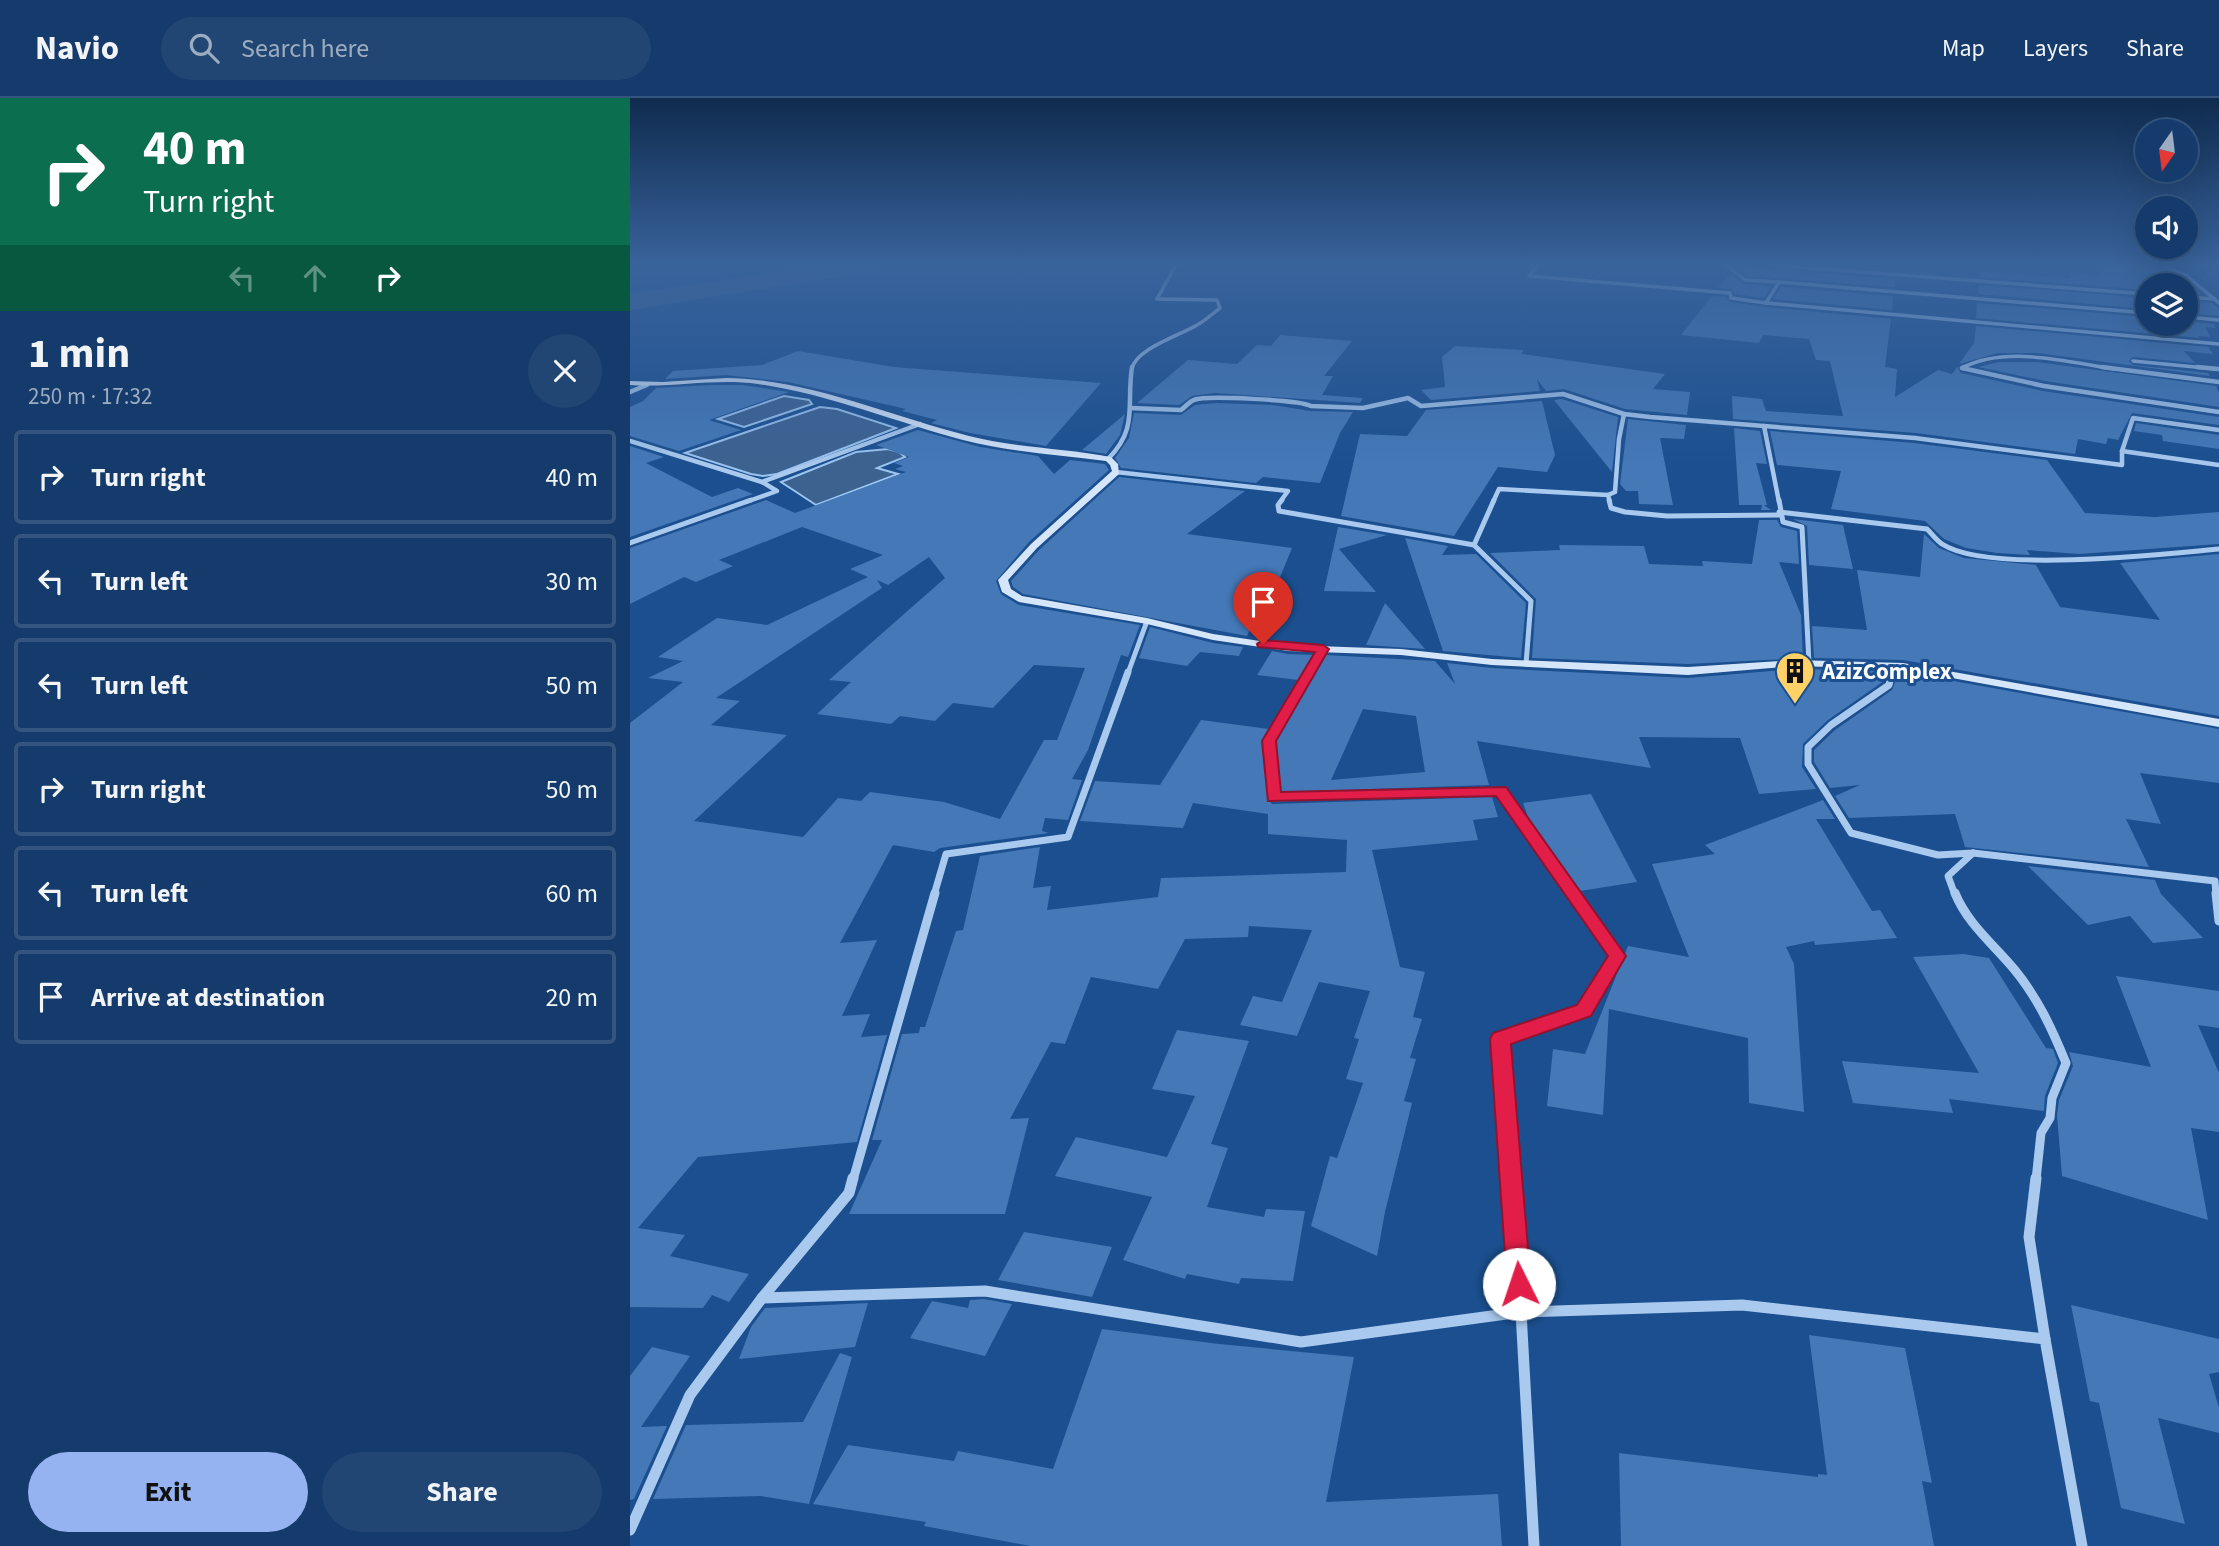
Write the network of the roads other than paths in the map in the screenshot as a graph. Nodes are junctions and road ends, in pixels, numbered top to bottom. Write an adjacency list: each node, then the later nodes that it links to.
1 (1184, 333): 10 (street)
2 (2093, 333): 3 (street)
3 (2219, 344)
4 (2133, 360): 5 (street)
5 (2219, 369)
6 (2219, 382): 11 (street)
7 (630, 383): 8 (street)
8 (647, 385): 9 (street); 13 (street)
9 (630, 392)
10 (1130, 408): 12 (street); 18 (street)
11 (2219, 412)
12 (1625, 414): 14 (street); 22 (street)
13 (920, 424): 18 (street); 21 (street)
14 (1763, 426): 17 (street); 23 (street)
15 (2219, 430): 17 (street)
16 (630, 441): 21 (street)
17 (2122, 451): 19 (street)
18 (1108, 459): 20 (street)
19 (2219, 465)
20 (1116, 472): 25 (street); 27 (street)
21 (762, 482): 24 (street)
22 (1608, 495): 23 (street); 25 (street)
23 (1780, 514): 26 (street); 29 (street)
24 (630, 543)
25 (1474, 545): 30 (street)
26 (2219, 550)
27 (1147, 621): 28 (street); 35 (street)
28 (1323, 649): 30 (street); 36 (street)
29 (1809, 663): 30 (street); 31 (street)
30 (1526, 664)
31 (1903, 666): 32 (street); 33 (street)
32 (2219, 723)
33 (1973, 853): 34 (street); 37 (street)
34 (2219, 921)
35 (762, 1298): 36 (street); 38 (street)
36 (1521, 1312): 37 (street); 39 (street)
37 (2045, 1339): 40 (street)
38 (630, 1530)
39 (1534, 1546)
40 (2082, 1546)

